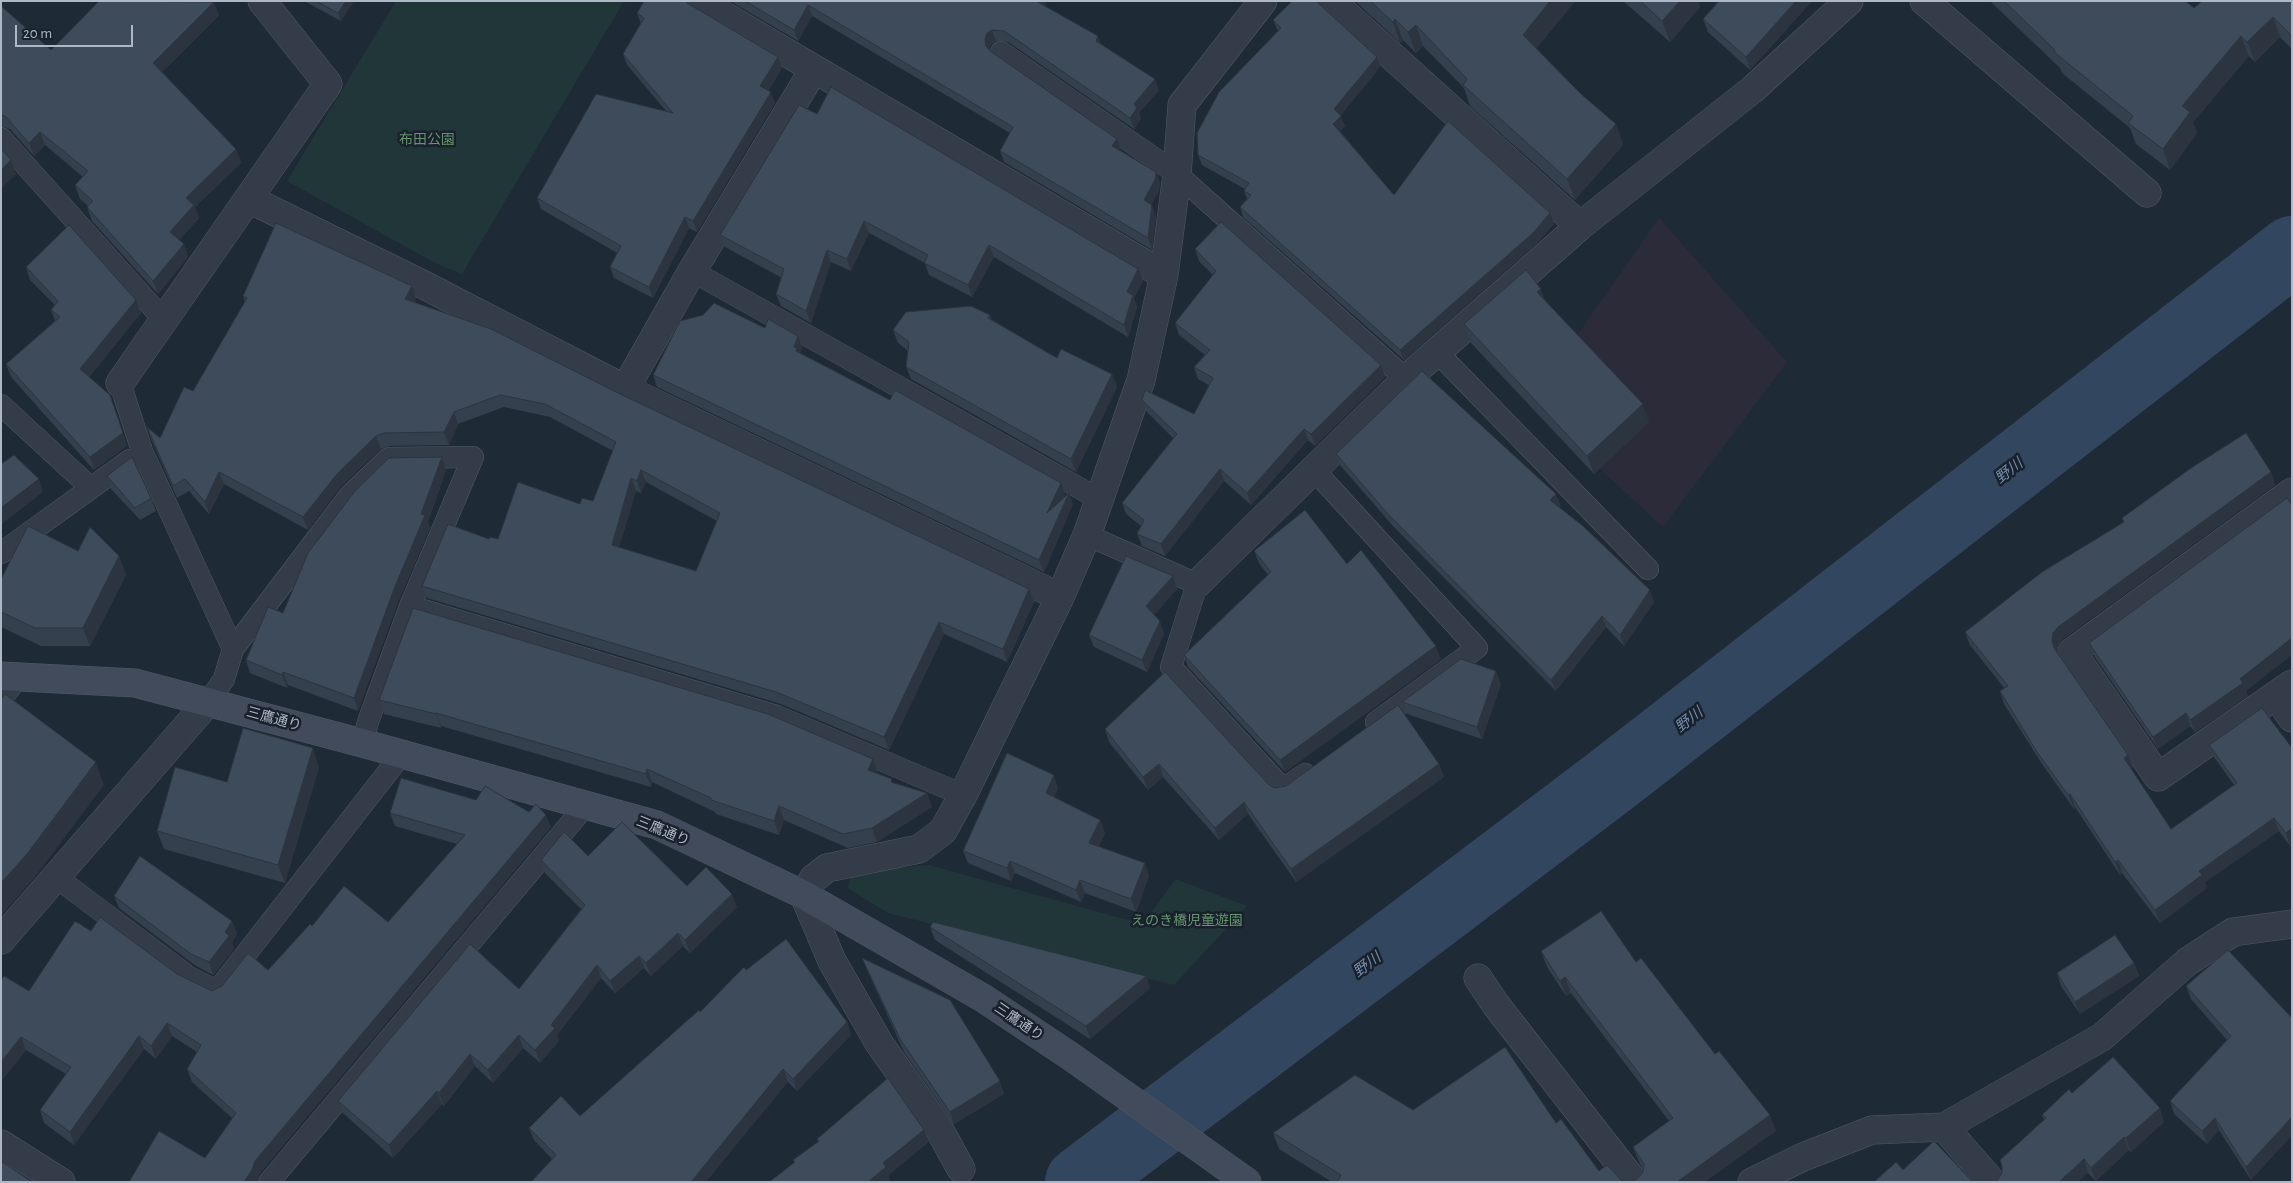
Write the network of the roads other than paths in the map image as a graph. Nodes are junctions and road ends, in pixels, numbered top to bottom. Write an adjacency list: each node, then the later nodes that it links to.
1 (262, 1): 12 (street)
2 (699, 1): 8 (street)
3 (1263, 1): 10 (street)
4 (1331, 1): 13 (street)
5 (1848, 1): 13 (street)
6 (1924, 1): 11 (street)
7 (1001, 52): 10 (lane)
8 (814, 69): 14 (street); 15 (street)
9 (1, 138): 16 (lane)
10 (1178, 174): 15 (street); 18 (lane)
11 (2147, 193)
12 (249, 199): 16 (street); 20 (street)
13 (1580, 226): 17 (street)
14 (692, 271): 20 (street); 26 (lane)
15 (1164, 275): 26 (street)
16 (164, 320): 19 (street)
17 (1437, 352): 18 (street); 29 (lane)
18 (1406, 380): 23 (street)
19 (120, 383): 22 (lane)
20 (625, 389): 31 (street)
21 (1, 405): 24 (lane)
22 (142, 451): 24 (lane); 33 (lane)
23 (1314, 470): 30 (street); 39 (lane)
24 (90, 488): 28 (lane)
25 (2292, 492): 35 (street)
26 (1099, 499): 27 (street)
27 (1087, 534): 30 (lane); 31 (street)
28 (1, 553)
29 (1648, 569)
30 (1197, 584): 42 (lane)
31 (1060, 597): 43 (street)
32 (410, 606): 33 (lane); 40 (lane); 43 (lane)
33 (233, 649): 37 (lane)
34 (9, 677): 36 (lane); 37 (main road, 三鷹通り)
35 (2284, 690): 38 (street)
36 (1, 700)
37 (208, 702): 40 (main road, 三鷹通り); 45 (street)
38 (2292, 718)
39 (1356, 736)
40 (362, 743): 41 (main road, 三鷹通り)
41 (402, 754): 44 (main road, 三鷹通り); 45 (lane)
42 (1324, 760)
43 (963, 795): 46 (street)
44 (586, 805): 46 (main road, 三鷹通り); 54 (lane)
45 (56, 877): 48 (street)
46 (804, 895): 52 (street); 55 (main road, 三鷹通り)
47 (2292, 924): 50 (street)
48 (1, 940)
49 (1478, 978): 56 (street)
50 (1944, 1127): 57 (street); 58 (street)
51 (1, 1144): 53 (street)
52 (961, 1169)
53 (61, 1182)
54 (269, 1182)
55 (1247, 1182)
56 (1634, 1182)
57 (1752, 1182)
58 (1992, 1182)

